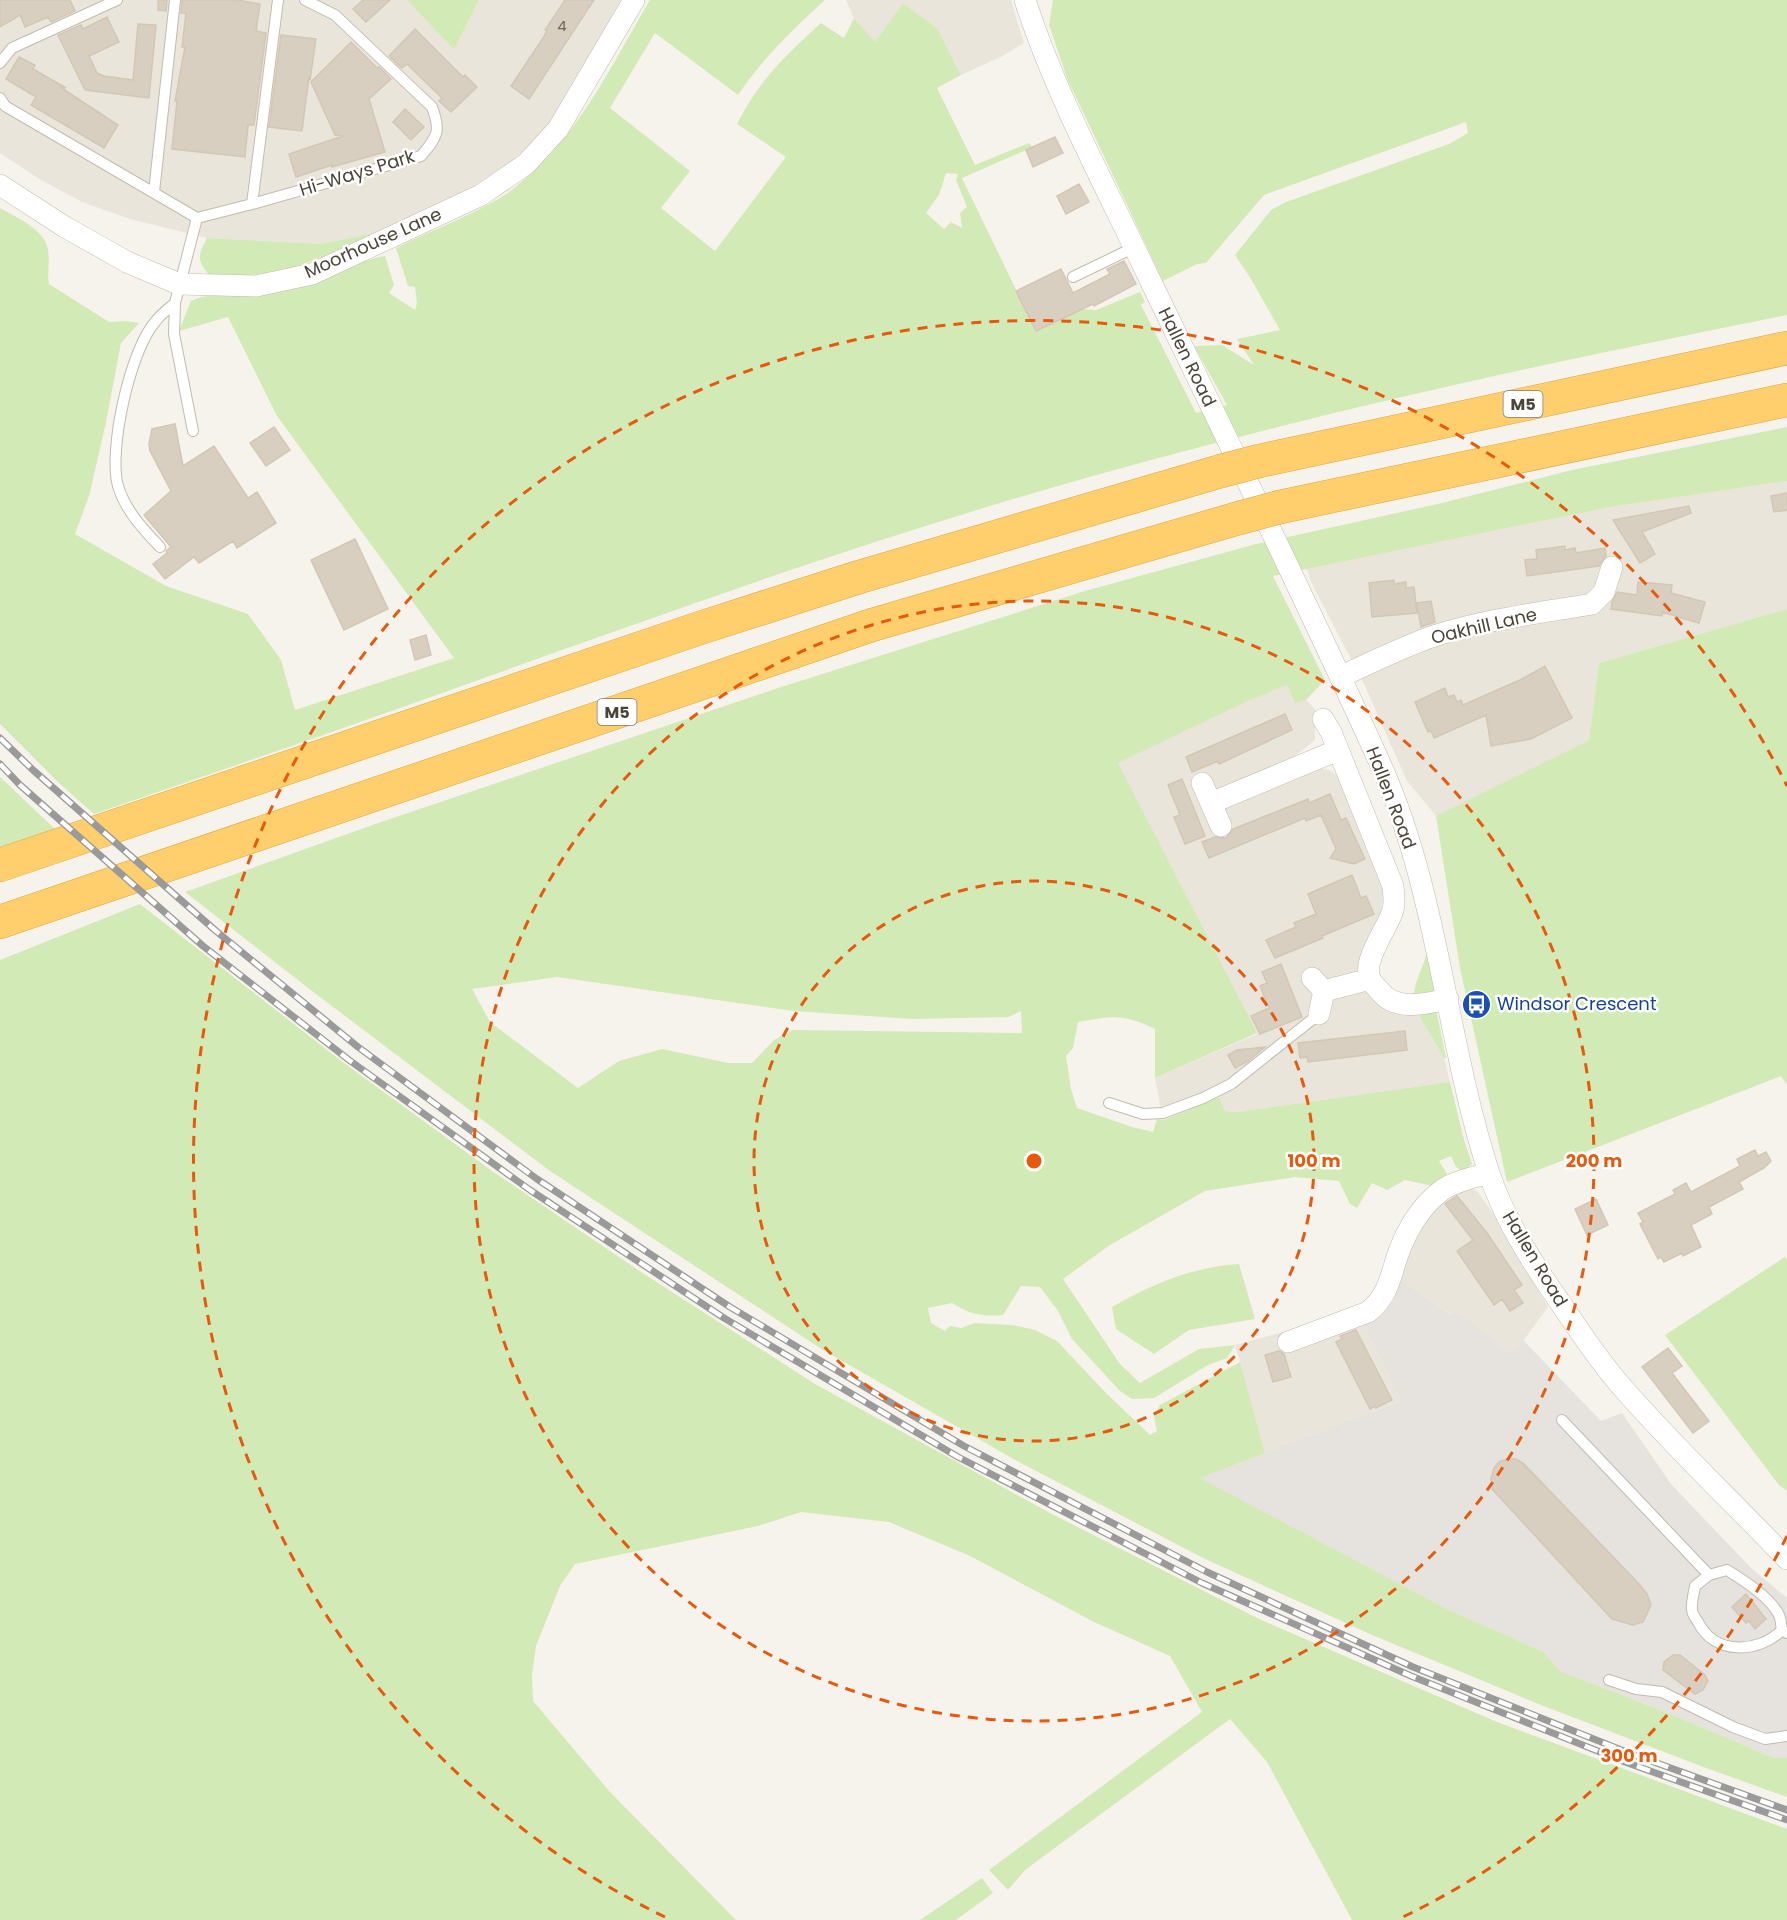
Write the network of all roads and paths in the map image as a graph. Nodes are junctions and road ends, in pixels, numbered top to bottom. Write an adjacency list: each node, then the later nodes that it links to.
1 (117, 0): 7 (lane)
2 (175, 0): 10 (lane)
3 (278, 0): 11 (lane)
4 (305, 0): 11 (lane, Hi-Ways Park)
5 (634, 0): 15 (street, Moorhouse Lane)
6 (1025, 0): 13 (street, Hallen Road)
7 (0, 63)
8 (0, 98): 10 (lane)
9 (0, 185): 15 (street, Moorhouse Lane)
10 (154, 192): 12 (lane)
11 (252, 204): 12 (lane, Hi-Ways Park)
12 (197, 218): 15 (lane)
13 (1135, 247): 14 (lane); 21 (street, Hallen Road)
14 (1073, 277)
15 (177, 294): 18 (lane); 19 (lane)
16 (1787, 348): 27 (highway, M5, bridge)
17 (1787, 400): 28 (highway, M5, bridge)
18 (193, 431)
19 (160, 547)
20 (1612, 567): 21 (street, Oakhill Lane)
21 (1340, 677): 30 (street, Hallen Road)
22 (1323, 719): 23 (street)
23 (1338, 750): 25 (street); 29 (street)
24 (1202, 783): 25 (street)
25 (1211, 803): 26 (street)
26 (1221, 826)
27 (0, 866)
28 (0, 922)
29 (1370, 979): 30 (street); 31 (street)
30 (1448, 999): 33 (street, Hallen Road)
31 (1319, 1014): 32 (lane)
32 (1110, 1103)
33 (1489, 1173): 34 (street); 36 (street, Hallen Road)
34 (1288, 1342)
35 (1562, 1420): 37 (lane)
36 (1787, 1558)
37 (1709, 1575): 38 (lane); 38 (lane)
38 (1784, 1632)
39 (1609, 1680): 40 (lane)
40 (1787, 1736)

